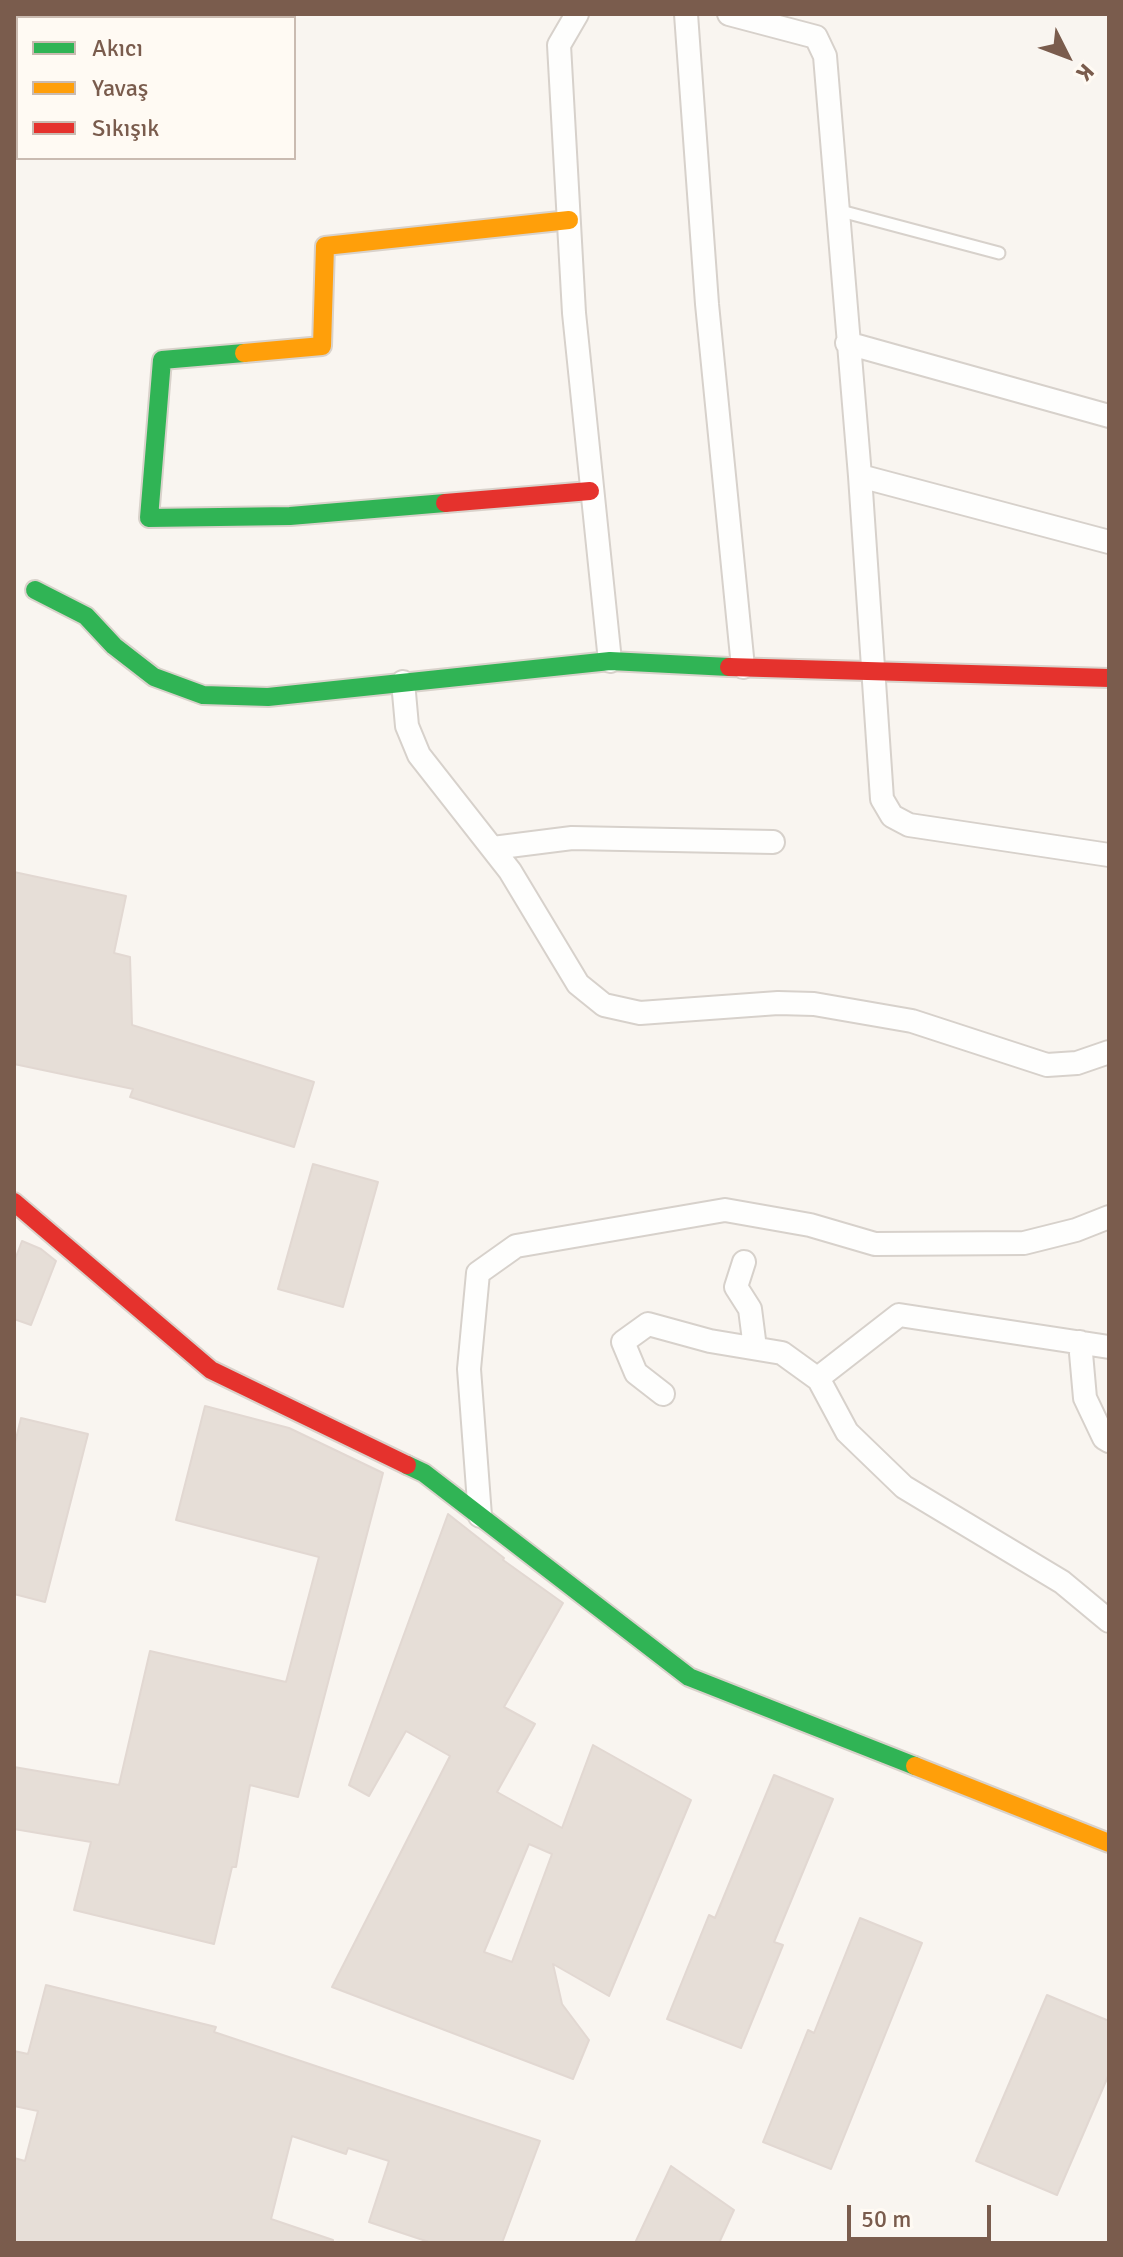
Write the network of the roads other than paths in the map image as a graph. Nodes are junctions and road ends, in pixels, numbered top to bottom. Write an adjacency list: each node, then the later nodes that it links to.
1 (577, 14): 5 (street)
2 (686, 14): 14 (street)
3 (729, 14): 4 (street)
4 (837, 210): 6 (lane); 7 (street)
5 (569, 220): 10 (street); 10 (street)
6 (999, 253)
7 (847, 343): 8 (street); 9 (street)
8 (1109, 416)
9 (860, 476): 11 (street); 15 (street)
10 (590, 491): 13 (street)
11 (1109, 542)
12 (35, 590): 17 (street)
13 (610, 661): 14 (street); 17 (street)
14 (743, 667): 15 (street)
15 (874, 673): 16 (street); 20 (street)
16 (1109, 678)
17 (403, 682): 19 (street)
18 (773, 842): 19 (street)
19 (493, 848): 21 (street)
20 (1109, 855)
21 (1109, 1052)
22 (14, 1202): 31 (street)
23 (1109, 1217): 31 (street)
24 (744, 1262): 27 (street)
25 (1080, 1342): 26 (street); 28 (street); 30 (street)
26 (1109, 1347)
27 (755, 1348): 28 (street); 29 (street)
28 (818, 1379): 32 (street)
29 (663, 1394)
30 (1109, 1441)
31 (480, 1516): 33 (street)
32 (1109, 1621)
33 (1109, 1843)

